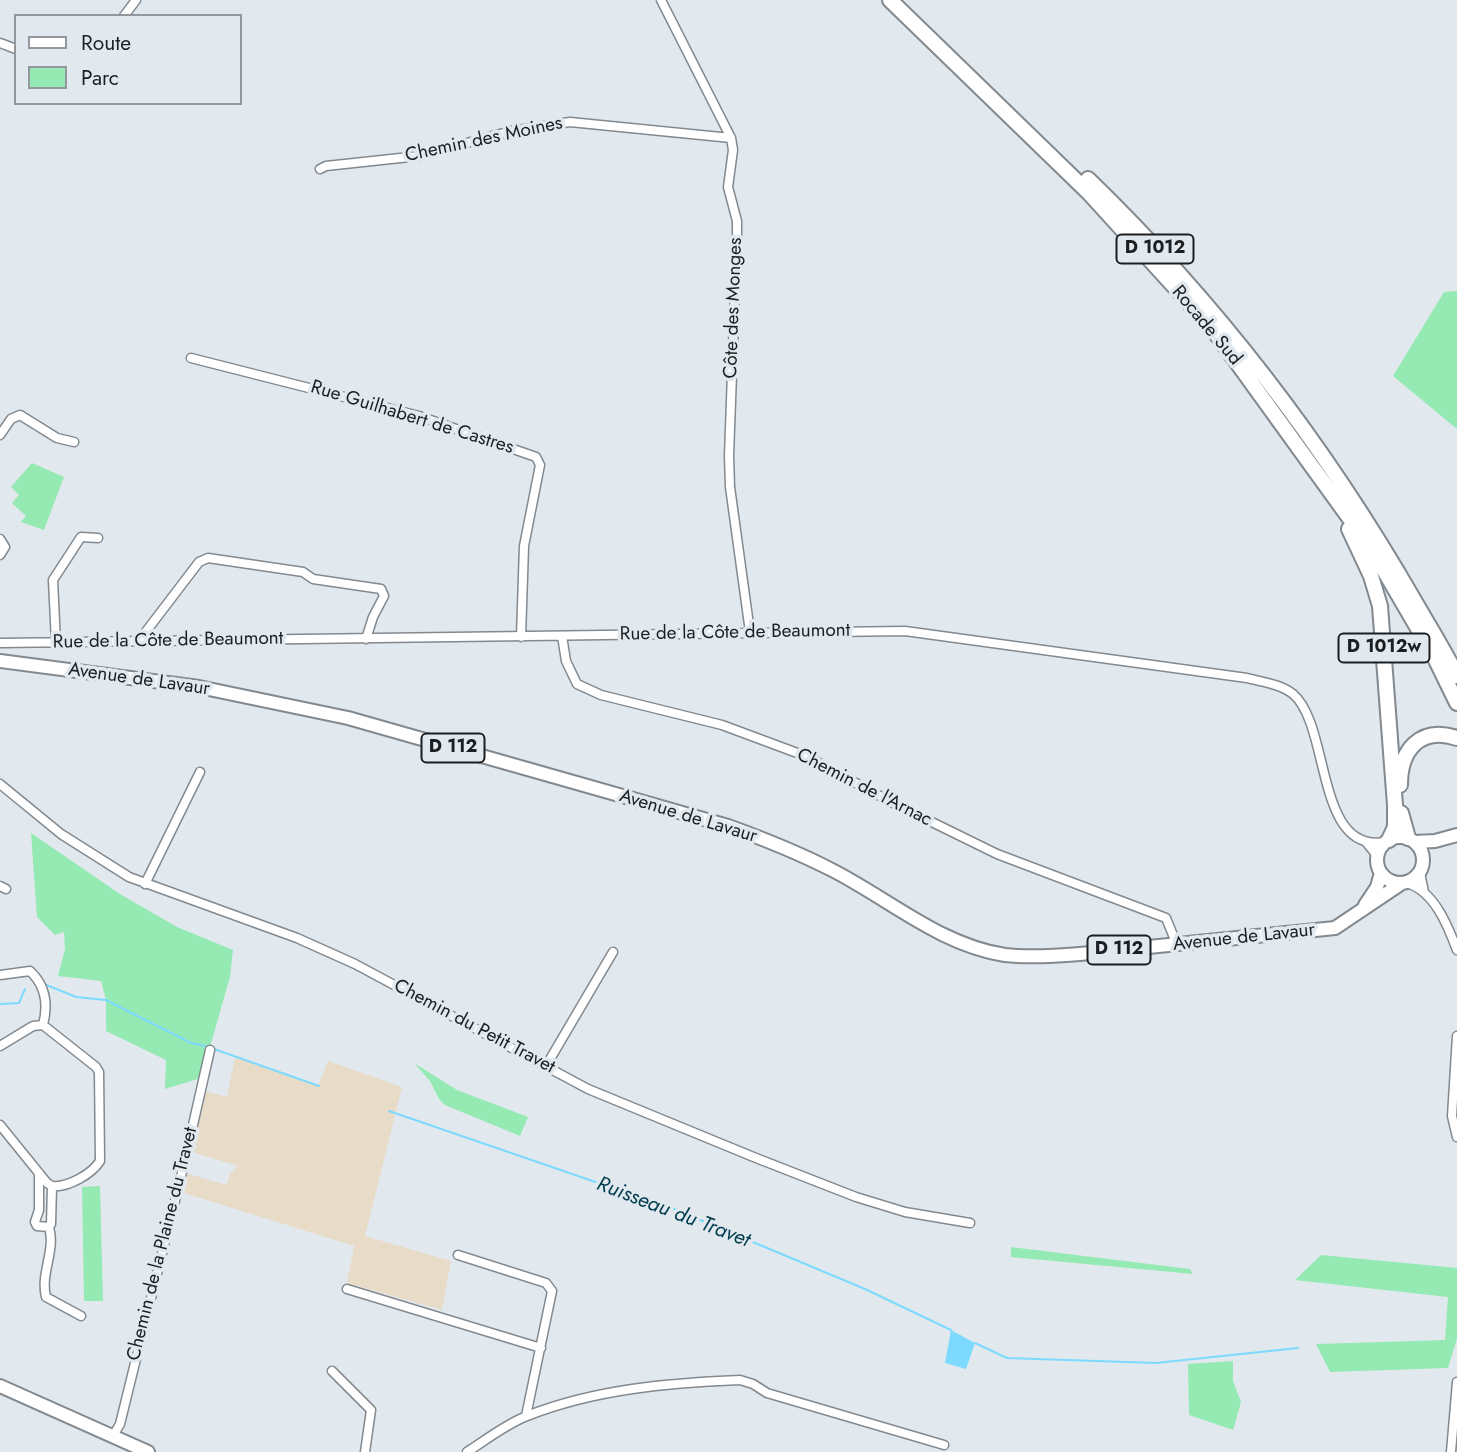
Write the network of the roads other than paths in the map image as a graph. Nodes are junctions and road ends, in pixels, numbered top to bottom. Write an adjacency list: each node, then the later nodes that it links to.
1 (661, 0): 4 (street)
2 (890, 0): 9 (highway, Rocade Sud / D 1012)
3 (904, 0): 13 (highway, Rocade Sud / D 1012)
4 (732, 138): 5 (street, Chemin des Moines); 14 (street, Côte des Monges)
5 (320, 169)
6 (191, 358): 15 (street, Rue Guilhabert de Castres)
7 (0, 435): 8 (street)
8 (74, 442)
9 (1316, 470): 24 (highway, Rocade Sud / D 1012); 30 (highway, D 1012w)
10 (98, 538): 20 (street)
11 (0, 540): 12 (street)
12 (0, 555)
13 (1405, 584): 21 (highway); 23 (highway, Rocade Sud / D 1012)
14 (750, 632): 16 (street, Rue de la Côte de Beaumont); 31 (street, Rue de la Côte de Beaumont)
15 (521, 636): 16 (street, Rue de la Côte de Beaumont); 17 (street, Rue de la Côte de Beaumont)
16 (562, 636): 38 (street, Chemin de l'Arnac)
17 (366, 639): 18 (street, Rue de la Côte de Beaumont); 18 (street)
18 (138, 642): 20 (street, Rue de la Côte de Beaumont)
19 (0, 643): 20 (street, Rue de la Côte de Beaumont)
20 (56, 643)
21 (1457, 654)
22 (0, 661): 38 (main road, Avenue de Lavaur / D 112)
23 (1457, 676)
24 (1457, 703)
25 (1457, 738): 29 (highway)
26 (200, 772): 35 (street)
27 (0, 784): 35 (street, Chemin du Petit Travet)
28 (1456, 835): 29 (main road); 33 (main road)
29 (1411, 840): 30 (main road); 33 (main road)
30 (1387, 841): 31 (street); 32 (main road)
31 (1366, 842): 32 (street, Rue de la Côte de Beaumont)
32 (1379, 867): 34 (main road); 37 (main road)
33 (1422, 869): 34 (main road); 36 (street)
34 (1404, 883): 36 (street); 37 (main road, D 112)
35 (145, 884): 46 (street, Chemin du Petit Travet)
36 (1425, 894): 39 (street)
37 (1359, 913): 38 (main road, Avenue de Lavaur / D 112)
38 (1177, 945)
39 (1457, 950)
40 (613, 952): 46 (street)
41 (0, 975): 42 (street)
42 (43, 1025): 44 (street); 50 (street)
43 (1457, 1036): 48 (street)
44 (0, 1046)
45 (210, 1050): 61 (street, Chemin de la Plaine du Travet)
46 (546, 1066): 51 (street, Chemin du Petit Travet)
47 (0, 1125): 49 (street)
48 (1457, 1138)
49 (39, 1173): 50 (street); 52 (street)
50 (51, 1186): 52 (street)
51 (970, 1223)
52 (49, 1227): 55 (street)
53 (458, 1255): 56 (street)
54 (347, 1289): 56 (street)
55 (81, 1316)
56 (541, 1348): 60 (street)
57 (332, 1371): 65 (street)
58 (1457, 1382): 67 (street)
59 (0, 1386): 61 (main road)
60 (526, 1416): 62 (street); 66 (street)
61 (113, 1436): 63 (main road)
62 (944, 1445)
63 (126, 1447): 64 (main road)
64 (148, 1452)
65 (365, 1452)
66 (467, 1452)
67 (1451, 1452)

